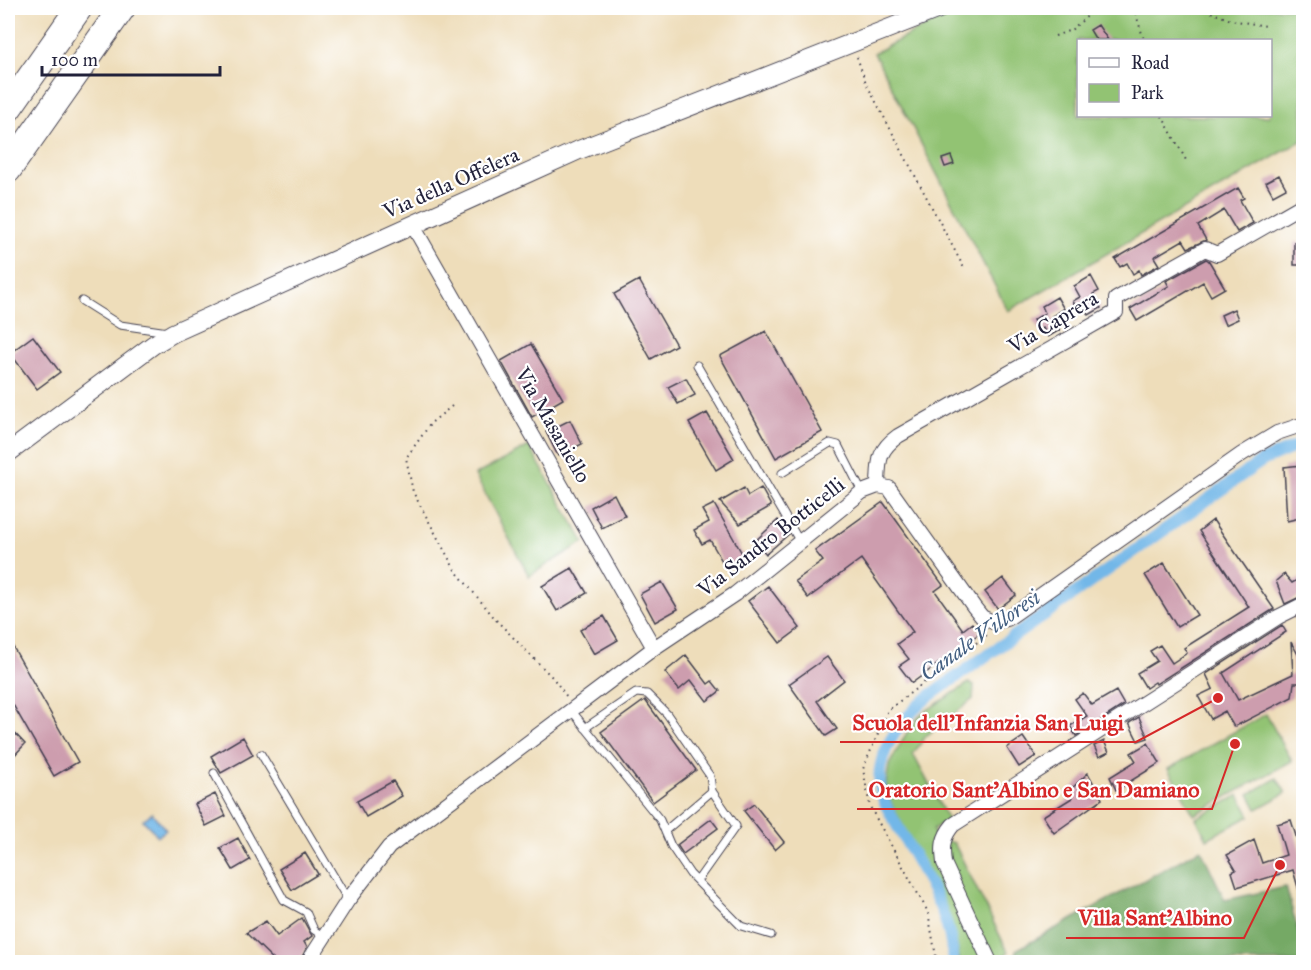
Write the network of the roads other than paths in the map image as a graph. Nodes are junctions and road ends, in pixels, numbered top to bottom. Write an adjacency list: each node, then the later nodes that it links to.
1 (79, 8): 4 (highway)
2 (122, 8): 5 (highway)
3 (941, 8): 7 (street, Via della Offelera)
4 (8, 109)
5 (8, 170)
6 (1304, 204): 14 (street, Via Caprera)
7 (412, 224): 9 (street, Via della Offelera); 18 (street, Via Masaniello)
8 (82, 301): 9 (lane)
9 (173, 333): 12 (street, Via della Offelera)
10 (697, 365): 16 (lane)
11 (1304, 424): 14 (street, Via Sandro Botticelli)
12 (8, 453)
13 (782, 473): 15 (lane)
14 (878, 486): 15 (street, Via Sandro Botticelli)
15 (862, 492): 16 (street, Via Sandro Botticelli)
16 (800, 542): 18 (street, Via Sandro Botticelli)
17 (1304, 604): 30 (street)
18 (654, 648): 19 (street, Via Sandro Botticelli)
19 (573, 709): 20 (lane); 26 (street, Via Sandro Botticelli)
20 (585, 728): 23 (lane); 24 (lane)
21 (261, 754): 26 (lane)
22 (214, 773): 28 (lane)
23 (712, 791): 24 (lane); 25 (lane)
24 (666, 830): 25 (lane)
25 (697, 881): 27 (lane)
26 (348, 900): 28 (street, Via Sandro Botticelli)
27 (771, 935)
28 (324, 937): 29 (street, Via Sandro Botticelli)
29 (308, 963)
30 (990, 963)

